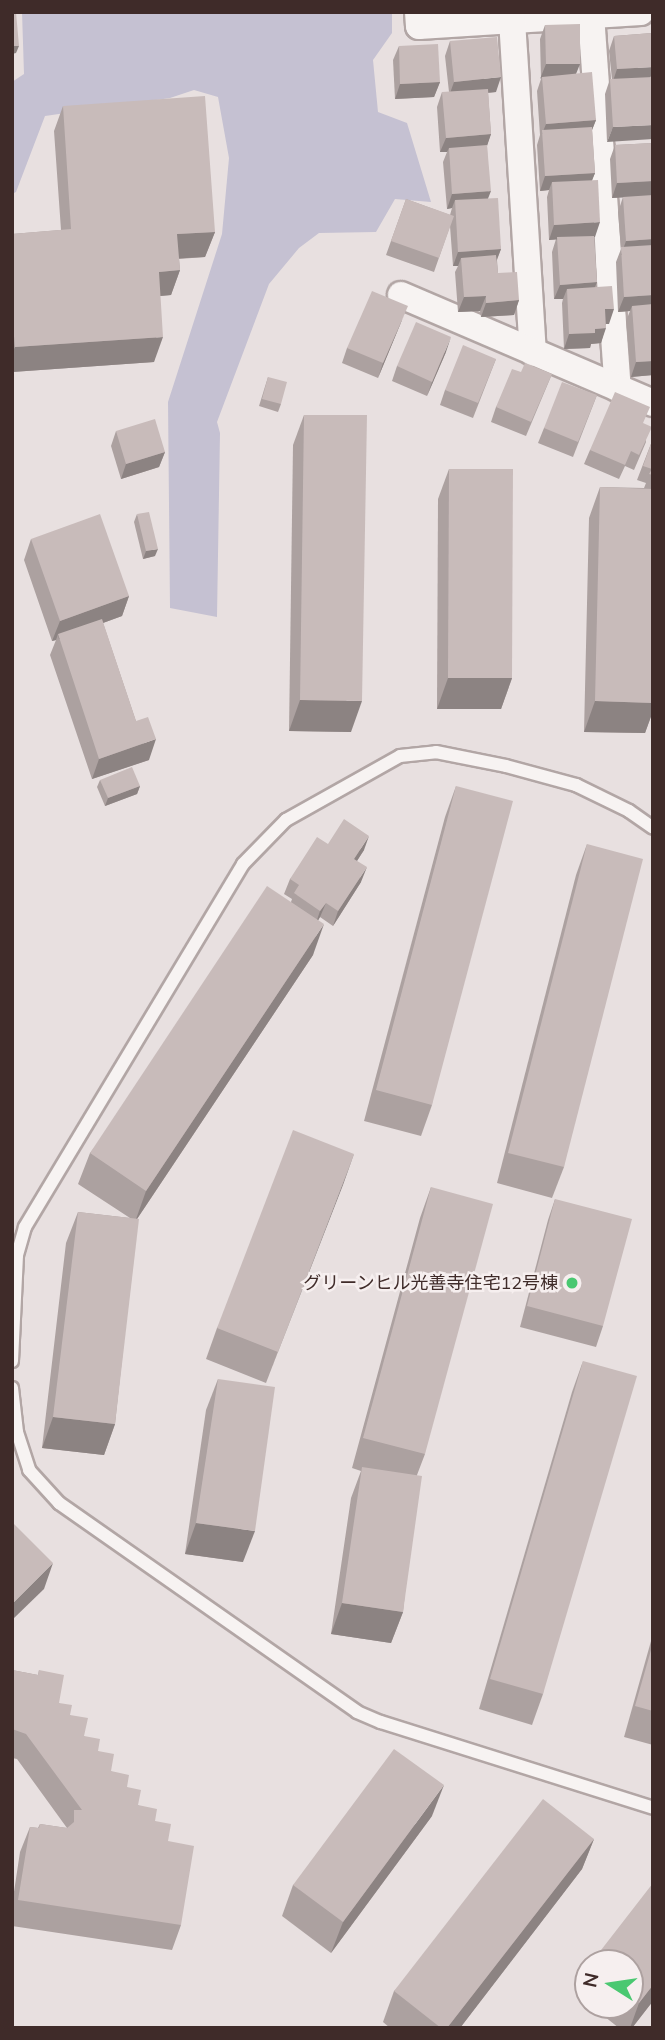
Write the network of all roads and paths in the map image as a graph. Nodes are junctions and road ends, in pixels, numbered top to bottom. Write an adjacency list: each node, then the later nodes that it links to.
1 (418, 12): 4 (street)
2 (641, 12): 3 (street)
3 (590, 15): 4 (street); 7 (street)
4 (512, 20): 6 (street)
5 (401, 295): 6 (street)
6 (533, 352): 7 (street)
7 (618, 388): 8 (street)
8 (653, 403)
9 (653, 828): 10 (lane)
10 (12, 1361)
11 (12, 1388): 12 (lane)
12 (653, 1808)

